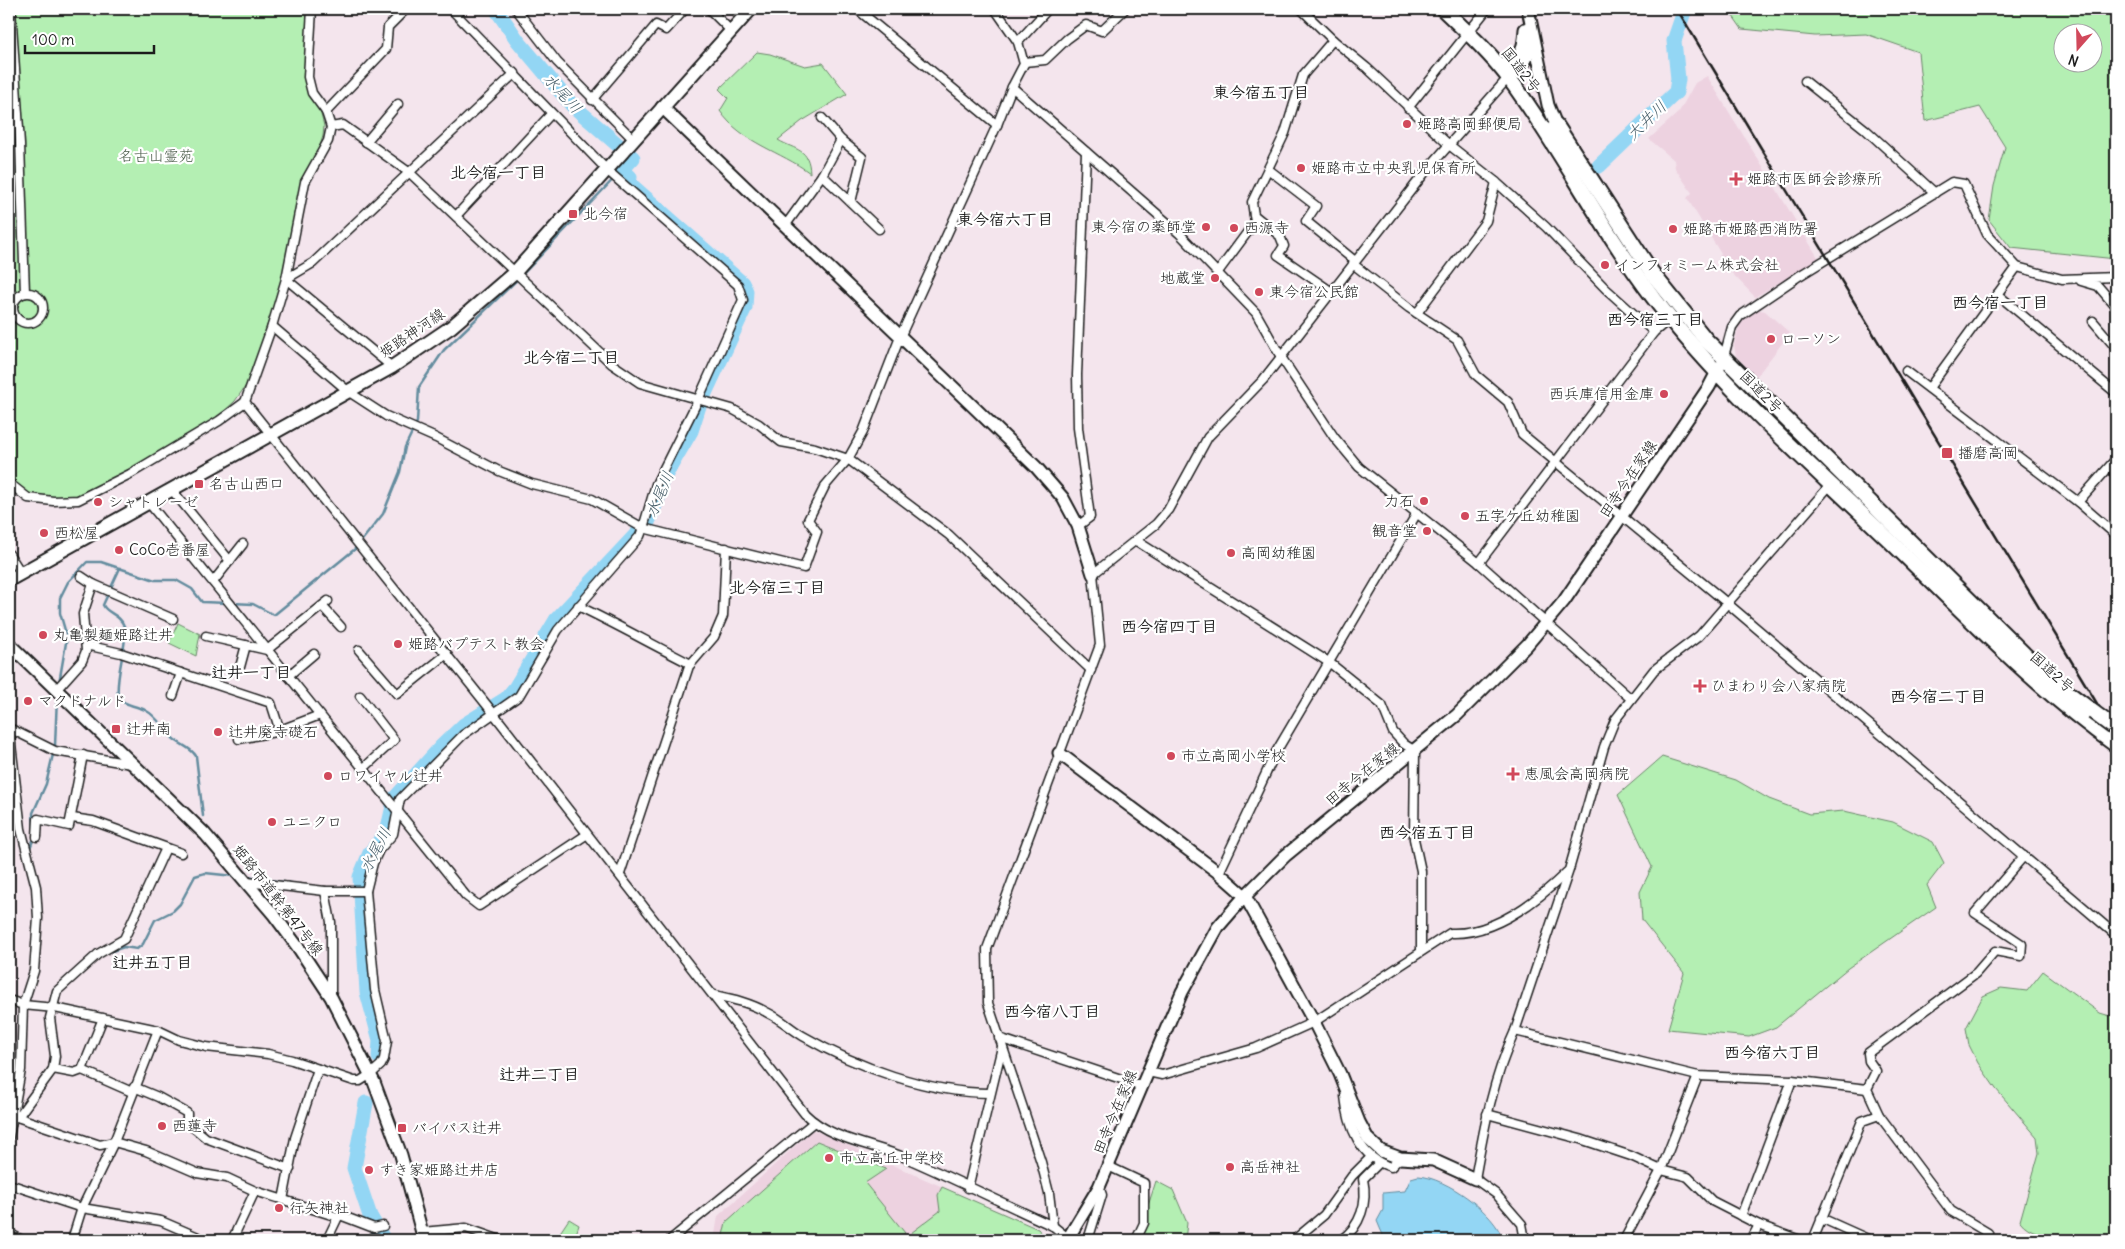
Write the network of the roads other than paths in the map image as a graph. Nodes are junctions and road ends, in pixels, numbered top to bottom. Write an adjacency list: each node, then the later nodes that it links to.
1 (11, 9): 63 (street)
2 (312, 9): 33 (street)
3 (406, 9): 33 (street)
4 (451, 9): 25 (street)
5 (516, 9): 29 (street)
6 (685, 9): 29 (street)
7 (709, 9): 19 (street)
8 (751, 9): 19 (main road, 姫路神河線)
9 (857, 9): 36 (street)
10 (995, 9): 22 (street)
11 (1048, 9): 22 (street)
12 (1125, 9): 23 (street)
13 (1301, 9): 21 (street)
14 (1443, 9): 20 (highway, 国道2号)
15 (1487, 9): 20 (street)
16 (1520, 9): 18 (street)
17 (1528, 9): 37 (street)
18 (1524, 28): 24 (street); 26 (street)
19 (731, 31): 31 (main road, 姫路神河線)
20 (1468, 33): 24 (highway, 国道2号); 32 (street)
21 (1333, 40): 32 (street); 45 (street)
22 (1018, 42): 23 (street)
23 (1024, 62): 28 (street)
24 (1497, 64): 26 (highway, 国道2号)
25 (515, 73): 34 (street); 46 (street)
26 (1508, 78): 42 (street); 68 (highway, 国道2号)
27 (1805, 81): 49 (street)
28 (1012, 87): 36 (street); 43 (street)
29 (592, 100): 41 (street)
30 (398, 104): 40 (street)
31 (662, 107): 41 (main road, 姫路神河線); 53 (street)
32 (1408, 108): 42 (street)
33 (326, 112): 38 (street)
34 (551, 114): 44 (street); 52 (street)
35 (822, 118): 39 (street)
36 (997, 125): 72 (street)
37 (1556, 125): 75 (highway, 国道2号)
38 (331, 127): 40 (street); 60 (street)
39 (841, 140): 47 (street); 50 (street)
40 (366, 142): 46 (street)
41 (633, 142): 44 (main road, 姫路神河線)
42 (1448, 144): 48 (street); 55 (street)
43 (1086, 152): 58 (street); 94 (street)
44 (609, 169): 57 (main road, 姫路神河線); 81 (street)
45 (1268, 169): 51 (street); 55 (street)
46 (410, 173): 52 (street); 60 (street)
47 (822, 175): 50 (street); 53 (street)
48 (1496, 182): 67 (street); 71 (street)
49 (1934, 193): 56 (street); 75 (street)
50 (851, 202): 54 (street)
51 (1254, 215): 58 (street); 62 (street)
52 (456, 216): 57 (street)
53 (785, 226): 72 (street)
54 (879, 229)
55 (1354, 262): 62 (street); 67 (street)
56 (2016, 267): 61 (street); 64 (street)
57 (516, 271): 76 (main road, 姫路神河線); 81 (street)
58 (1218, 272): 74 (street)
59 (2116, 277): 61 (street)
60 (286, 279): 70 (street); 76 (street)
61 (2073, 279): 66 (street)
62 (1332, 292): 74 (street)
63 (25, 293): 65 (street); 65 (street)
64 (1997, 294): 78 (street); 80 (street)
65 (11, 303)
66 (2116, 307)
67 (1417, 313): 86 (street)
68 (1671, 318): 71 (street); 75 (highway, 国道2号)
69 (2093, 321): 73 (street)
70 (272, 326): 79 (street); 82 (street)
71 (1654, 332): 86 (street)
72 (900, 337): 84 (street); 94 (street)
73 (2116, 348)
74 (1281, 357): 92 (street); 97 (street)
75 (1720, 366): 88 (highway, 国道2号); 93 (street, 田寺今在家線); 137 (highway, 国道2号, bridge)
76 (392, 367): 79 (main road, 姫路神河線)
77 (1906, 371): 78 (street)
78 (1930, 388): 90 (street)
79 (349, 392): 83 (main road, 姫路神河線); 95 (street)
80 (2116, 393)
81 (698, 400): 84 (street); 95 (street)
82 (245, 402): 83 (street); 87 (street)
83 (273, 435): 89 (main road, 姫路神河線); 121 (street)
84 (848, 459): 99 (street); 125 (street)
85 (2116, 459): 90 (street)
86 (1557, 461): 93 (street); 102 (street)
87 (9, 483)
88 (1831, 484): 109 (street); 137 (highway, 国道2号)
89 (172, 490): 91 (main road, 姫路神河線); 101 (street)
90 (2078, 502): 96 (street)
91 (150, 503): 103 (main road, 姫路神河線); 107 (street)
92 (1417, 513): 102 (street); 122 (street)
93 (1621, 516): 109 (street); 112 (street, 田寺今在家線)
94 (1078, 526): 104 (street)
95 (642, 528): 99 (street); 110 (street)
96 (2116, 535)
97 (1135, 540): 104 (street); 122 (street)
98 (243, 544): 101 (street)
99 (726, 548): 123 (street)
100 (9, 554): 103 (street)
101 (230, 561): 107 (street)
102 (1479, 563): 112 (street)
103 (21, 573): 106 (main road, 姫路神河線)
104 (1094, 574): 125 (street)
105 (82, 576): 108 (street)
106 (9, 580)
107 (213, 582): 118 (street)
108 (93, 584): 111 (street); 116 (street)
109 (1727, 603): 131 (street); 149 (street)
110 (578, 606): 123 (street); 132 (street)
111 (173, 620)
112 (1546, 622): 131 (street); 138 (street, 田寺今在家線)
113 (341, 627): 118 (street)
114 (206, 636): 117 (street)
115 (9, 644): 128 (street, 姫路市道幹第47号線)
116 (86, 645): 126 (street); 128 (street)
117 (246, 645): 118 (street); 124 (street)
118 (267, 650): 127 (street)
119 (359, 650): 121 (street)
120 (314, 654): 127 (street)
121 (447, 654): 132 (street)
122 (1330, 663): 138 (street); 151 (street)
123 (691, 664): 152 (street)
124 (240, 667)
125 (1091, 670): 139 (street)
126 (181, 674): 129 (street); 135 (street)
127 (288, 676): 133 (street)
128 (56, 690): 141 (street, 姫路市道幹第47号線)
129 (173, 696)
130 (360, 696): 142 (street)
131 (1630, 698): 150 (street)
132 (494, 714): 143 (street); 145 (street)
133 (320, 715): 135 (street); 142 (street)
134 (9, 728): 140 (street); 162 (street)
135 (280, 731): 136 (street)
136 (239, 739)
137 (2115, 739)
138 (1415, 751): 156 (street, 田寺今在家線); 158 (street)
139 (1060, 753): 151 (street); 168 (street)
140 (83, 755): 141 (street); 144 (street)
141 (131, 764): 153 (street, 姫路市道幹第47号線)
142 (364, 768): 143 (street)
143 (398, 808): 145 (street); 155 (street)
144 (72, 818): 146 (street); 147 (street)
145 (586, 836): 152 (street)
146 (37, 838)
147 (166, 848): 148 (street); 163 (street)
148 (181, 853)
149 (2024, 856): 157 (street); 178 (street)
150 (1569, 870): 158 (street); 167 (street)
151 (1219, 873): 156 (street)
152 (620, 874): 159 (street)
153 (247, 882): 154 (street); 160 (street, 姫路市道幹第47号線)
154 (325, 891): 155 (street); 160 (street)
155 (366, 891): 174 (street)
156 (1245, 896): 165 (street); 173 (street, 田寺今在家線)
157 (2116, 935)
158 (1421, 951): 165 (street)
159 (714, 996): 181 (street); 185 (street)
160 (331, 997): 174 (street, 姫路市道幹第47号線)
161 (9, 1000): 162 (street)
162 (24, 1005): 163 (street); 184 (street)
163 (52, 1008): 164 (street); 170 (street)
164 (103, 1018): 166 (street); 172 (street)
165 (1314, 1022): 173 (street); 180 (street)
166 (158, 1030): 171 (street); 179 (street)
167 (1515, 1032): 175 (street); 182 (street)
168 (999, 1038): 169 (street); 177 (street)
169 (1002, 1046): 181 (street); 206 (street)
170 (53, 1069): 172 (street); 184 (street)
171 (318, 1069): 174 (street); 192 (street)
172 (82, 1070): 179 (street)
173 (1148, 1072): 177 (street, 田寺今在家線)
174 (371, 1074): 208 (street, 姫路市道幹第47号線)
175 (1698, 1076): 176 (street); 193 (street)
176 (1792, 1080): 178 (street); 201 (street)
177 (1142, 1086): 191 (street, 田寺今在家線)
178 (1867, 1088): 183 (street)
179 (133, 1090): 187 (street); 192 (street)
180 (1346, 1090): 188 (street); 189 (street)
181 (990, 1093): 197 (street)
182 (1486, 1114): 193 (street); 194 (street)
183 (1879, 1115): 203 (street); 227 (street)
184 (16, 1117): 186 (street); 187 (street)
185 (814, 1122): 197 (street); 216 (street)
186 (9, 1137)
187 (114, 1142): 198 (street); 200 (street)
188 (1370, 1158): 190 (street); 219 (street)
189 (1400, 1158): 190 (street); 194 (street)
190 (1378, 1164): 220 (street)
191 (1108, 1166): 196 (street, 田寺今在家線); 218 (street)
192 (290, 1169): 199 (street)
193 (1661, 1170): 201 (street); 222 (street)
194 (1475, 1179): 221 (street)
195 (9, 1184): 200 (street)
196 (1099, 1186): 209 (street, 田寺今在家線); 217 (street)
197 (968, 1188): 206 (street)
198 (255, 1191): 199 (street); 213 (street)
199 (283, 1200): 202 (street)
200 (82, 1208): 211 (street); 212 (street)
201 (1740, 1216): 204 (street)
202 (338, 1217): 205 (street); 214 (street)
203 (1821, 1218): 225 (street); 226 (street)
204 (1759, 1225): 223 (street); 224 (street)
205 (380, 1226)
206 (1052, 1226): 209 (street)
207 (9, 1233): 210 (street)
208 (423, 1236): 215 (street)
209 (1068, 1239)
210 (22, 1240)
211 (72, 1240)
212 (205, 1240)
213 (232, 1240)
214 (327, 1240)
215 (500, 1240)
216 (670, 1240)
217 (1088, 1240)
218 (1136, 1240)
219 (1294, 1240)
220 (1341, 1240)
221 (1525, 1240)
222 (1624, 1240)
223 (1751, 1240)
224 (1800, 1240)
225 (1813, 1240)
226 (1870, 1240)
227 (1984, 1240)

